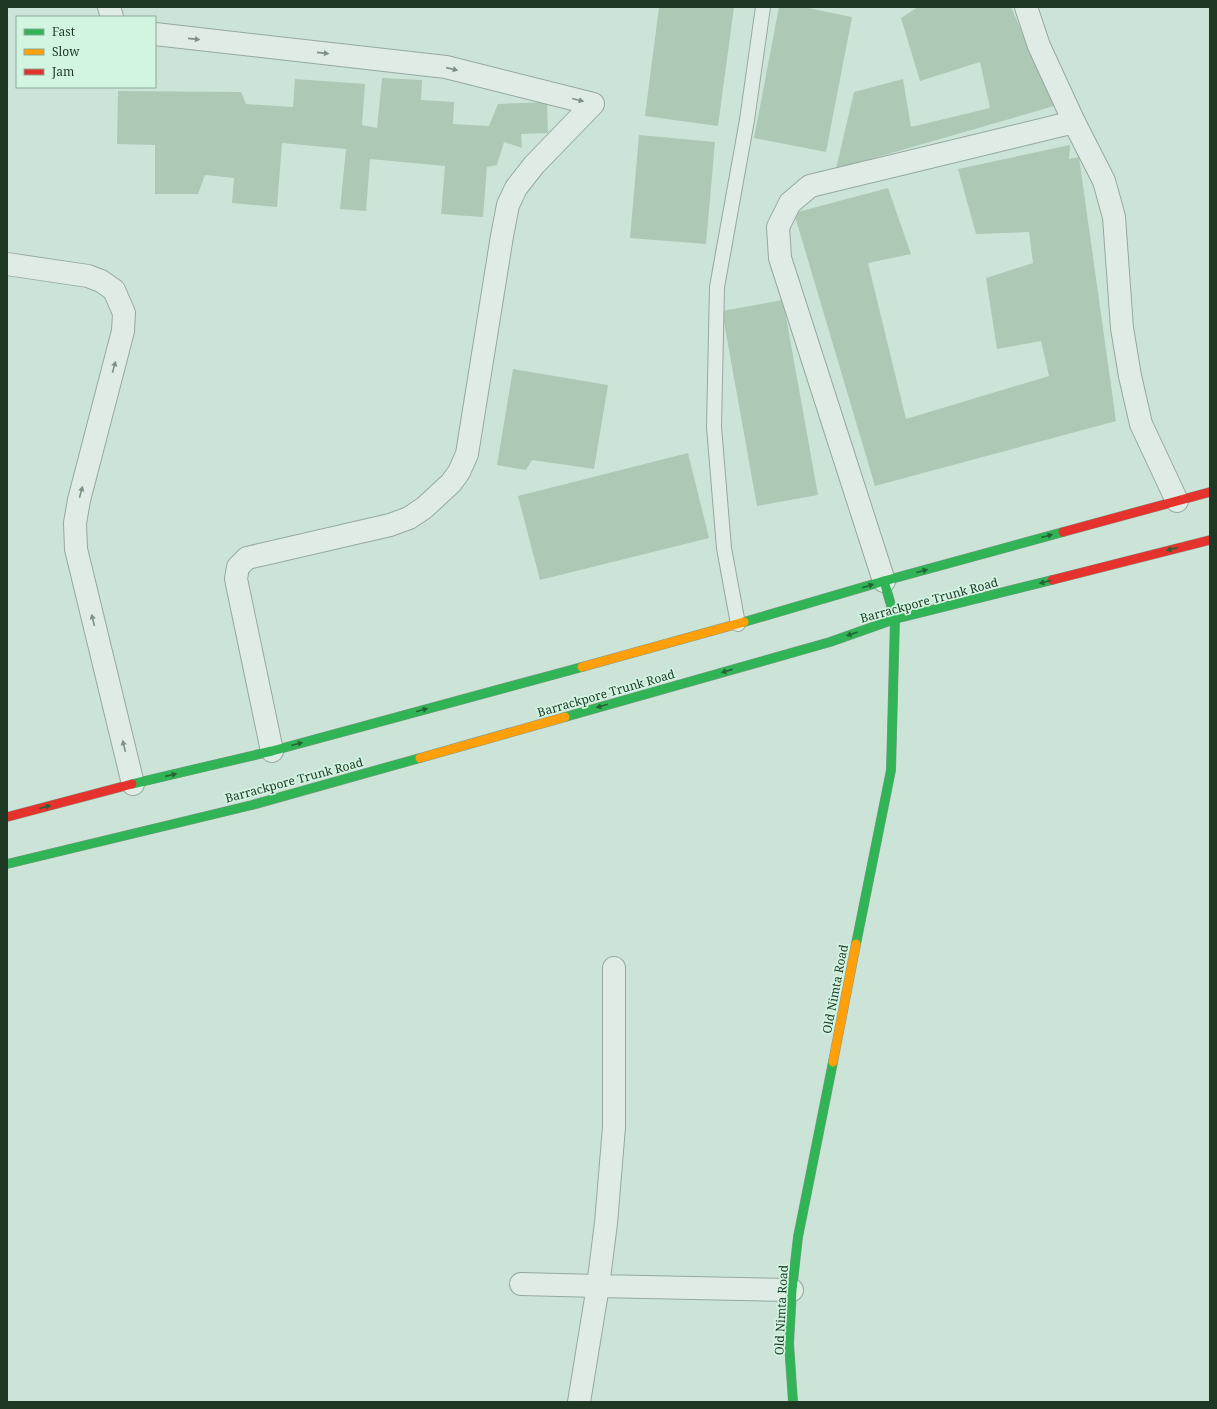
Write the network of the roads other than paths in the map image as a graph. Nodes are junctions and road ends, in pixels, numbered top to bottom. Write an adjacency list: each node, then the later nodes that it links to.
1 (763, 7): 11 (lane)
2 (1026, 7): 4 (street)
3 (156, 34): 12 (street, one-way to 12)
4 (1074, 122): 7 (street); 9 (street)
5 (7, 264): 13 (street, one-way to 5)
6 (1210, 492): 7 (main road)
7 (1177, 501): 9 (main road, one-way to 7)
8 (1210, 540): 10 (main road, Barrackpore Trunk Road, one-way to 10)
9 (884, 581): 10 (main road, Old Nimta Road); 11 (main road, one-way to 9)
10 (895, 620): 15 (main road, Barrackpore Trunk Road, one-way to 15); 19 (main road, Old Nimta Road)
11 (738, 624): 12 (main road, one-way to 11)
12 (272, 751): 13 (main road, one-way to 12)
13 (133, 784): 14 (main road, one-way to 13)
14 (7, 817)
15 (7, 864)
16 (614, 968): 18 (street)
17 (521, 1284): 18 (street)
18 (598, 1286): 19 (street); 20 (street)
19 (792, 1290): 21 (main road, Old Nimta Road)
20 (579, 1402)
21 (793, 1402)

